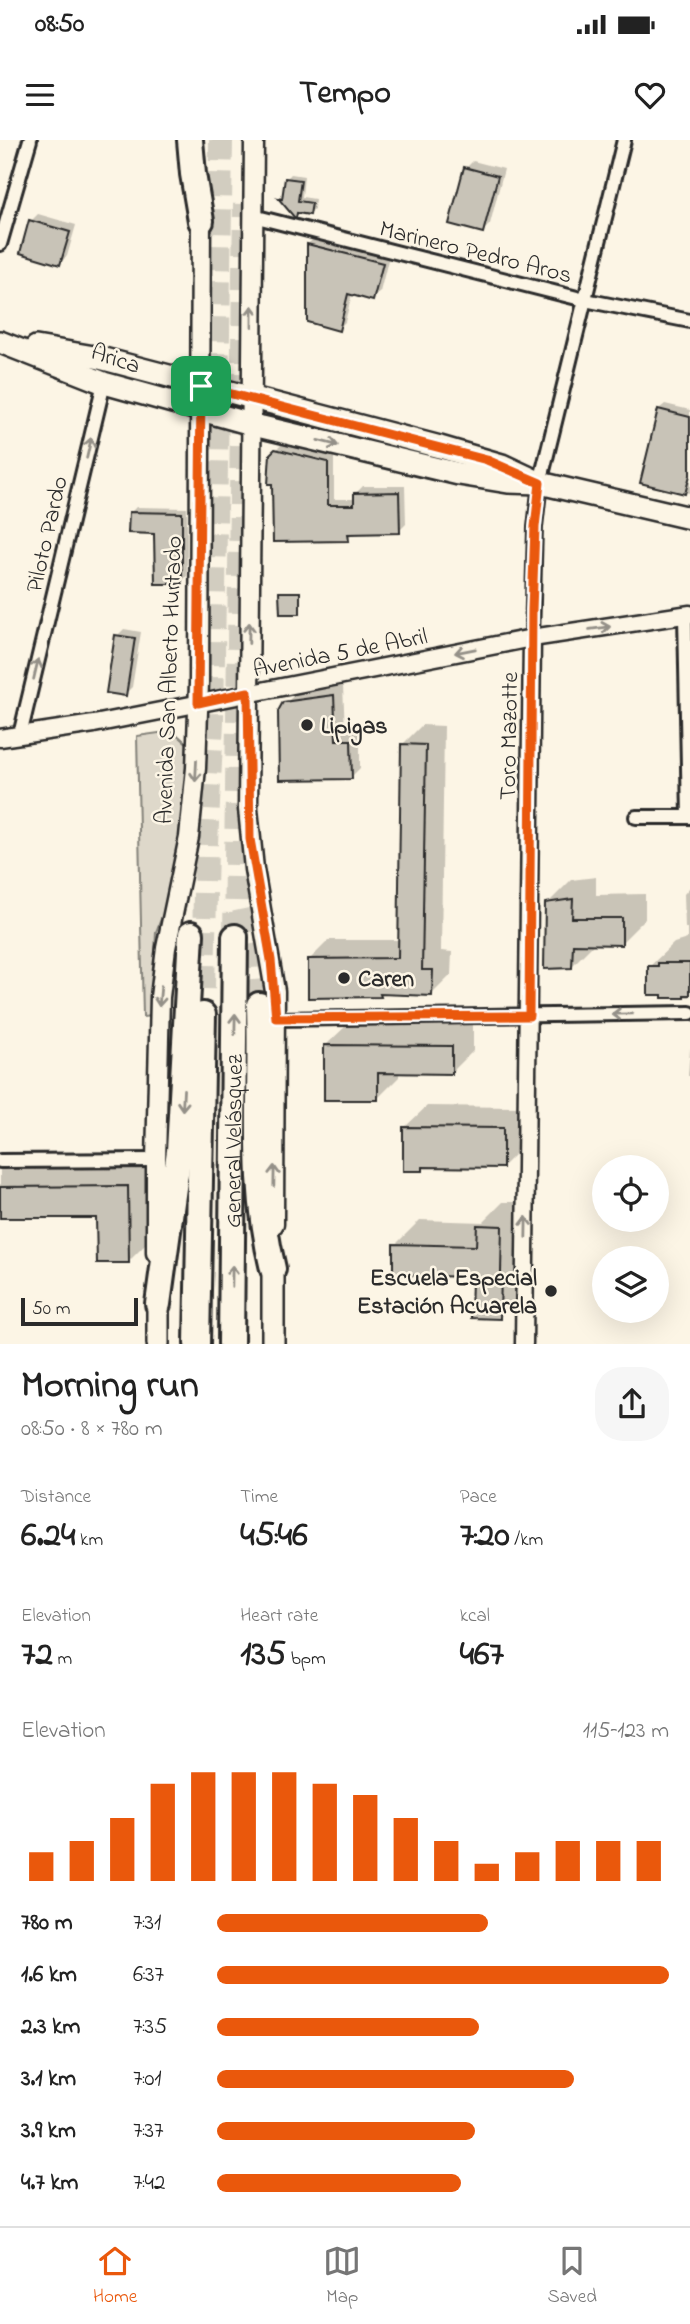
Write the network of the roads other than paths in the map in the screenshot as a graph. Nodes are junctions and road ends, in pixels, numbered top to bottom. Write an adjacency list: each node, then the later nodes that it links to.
1 (30, 140): 8 (street)
2 (190, 140): 7 (highway)
3 (203, 140): 7 (main road, Avenida San Alberto Hurtado)
4 (254, 140): 6 (main road)
5 (624, 140): 9 (street, Toro Mazotte)
6 (253, 216): 9 (street, Marinero Pedro Aros); 14 (main road, one-way to 6)
7 (201, 221): 13 (main road, Avenida San Alberto Hurtado)
8 (0, 244)
9 (585, 300): 10 (street, Marinero Pedro Aros); 17 (street, Toro Mazotte)
10 (690, 321)
11 (4, 343): 12 (main road, Arica); 13 (main road, Arica)
12 (104, 383): 15 (main road, Arica); 23 (street, Piloto Pardo, one-way to 12)
13 (201, 386): 14 (main road, Arica); 15 (main road, Avenida San Alberto Hurtado)
14 (252, 399): 16 (main road); 17 (main road, Arica)
15 (201, 410): 16 (main road, Arica); 22 (main road, Avenida San Alberto Hurtado)
16 (253, 424): 17 (main road, Arica, one-way to 17); 21 (main road, one-way to 16)
17 (540, 483): 18 (main road, Arica); 20 (street, Toro Mazotte)
18 (690, 518)
19 (687, 615): 20 (street, Avenida 5 de Abril, one-way to 19); 26 (street)
20 (532, 638): 21 (street, Avenida 5 de Abril, one-way to 21); 32 (street, Toro Mazotte)
21 (248, 692): 22 (street, Avenida 5 de Abril); 30 (main road)
22 (198, 703): 23 (street, Avenida 5 de Abril); 33 (main road, Avenida San Alberto Hurtado, one-way to 33)
23 (20, 735): 24 (street, Avenida 5 de Abril)
24 (0, 738)
25 (636, 817): 26 (street)
26 (689, 817)
27 (191, 934): 36 (highway, one-way to 36)
28 (235, 937): 39 (highway, General Velásquez, one-way to 28)
29 (203, 989): 38 (highway, General Velásquez)
30 (267, 1012): 32 (street); 35 (highway, one-way to 30)
31 (690, 1013): 32 (street, one-way to 32)
32 (529, 1016): 41 (street, Toro Mazotte, one-way to 32)
33 (156, 1160): 34 (street); 36 (main road, Avenida San Alberto Hurtado)
34 (0, 1161)
35 (273, 1269): 40 (main road)
36 (158, 1304): 37 (main road, Avenida San Alberto Hurtado)
37 (158, 1344)
38 (197, 1344)
39 (231, 1344)
40 (273, 1344)
41 (524, 1344)

